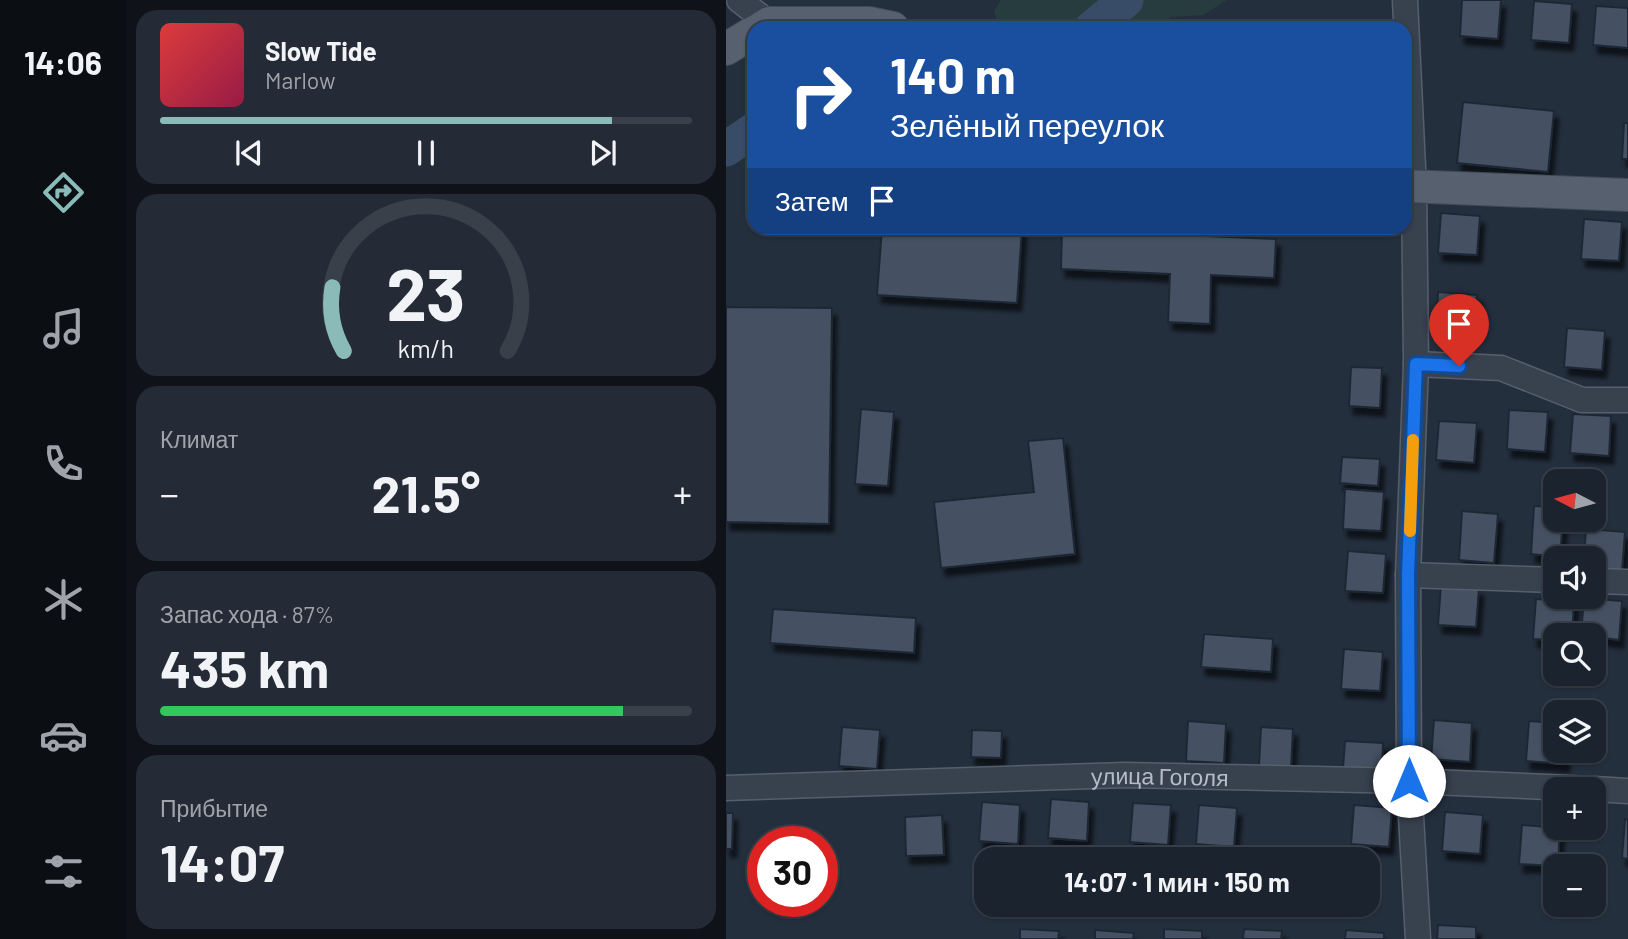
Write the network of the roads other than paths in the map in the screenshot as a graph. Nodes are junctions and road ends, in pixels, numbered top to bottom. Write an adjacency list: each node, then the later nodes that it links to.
1 (739, 0): 3 (street)
2 (1405, 0): 4 (street)
3 (756, 21)
4 (1405, 21)
5 (747, 36): 6 (main road)
6 (726, 49)
7 (1412, 187): 8 (main road)
8 (1628, 195)
9 (1411, 235): 10 (street)
10 (1416, 364): 11 (street); 12 (street)
11 (1628, 400)
12 (1408, 575): 13 (street); 16 (street)
13 (1543, 580)
14 (1606, 581): 15 (street)
15 (1628, 582)
16 (1409, 781): 17 (street, улица Гоголя); 18 (street, улица Гоголя); 21 (street)
17 (1543, 787)
18 (726, 788)
19 (1606, 790): 20 (street, улица Гоголя)
20 (1628, 791)
21 (1418, 939)

